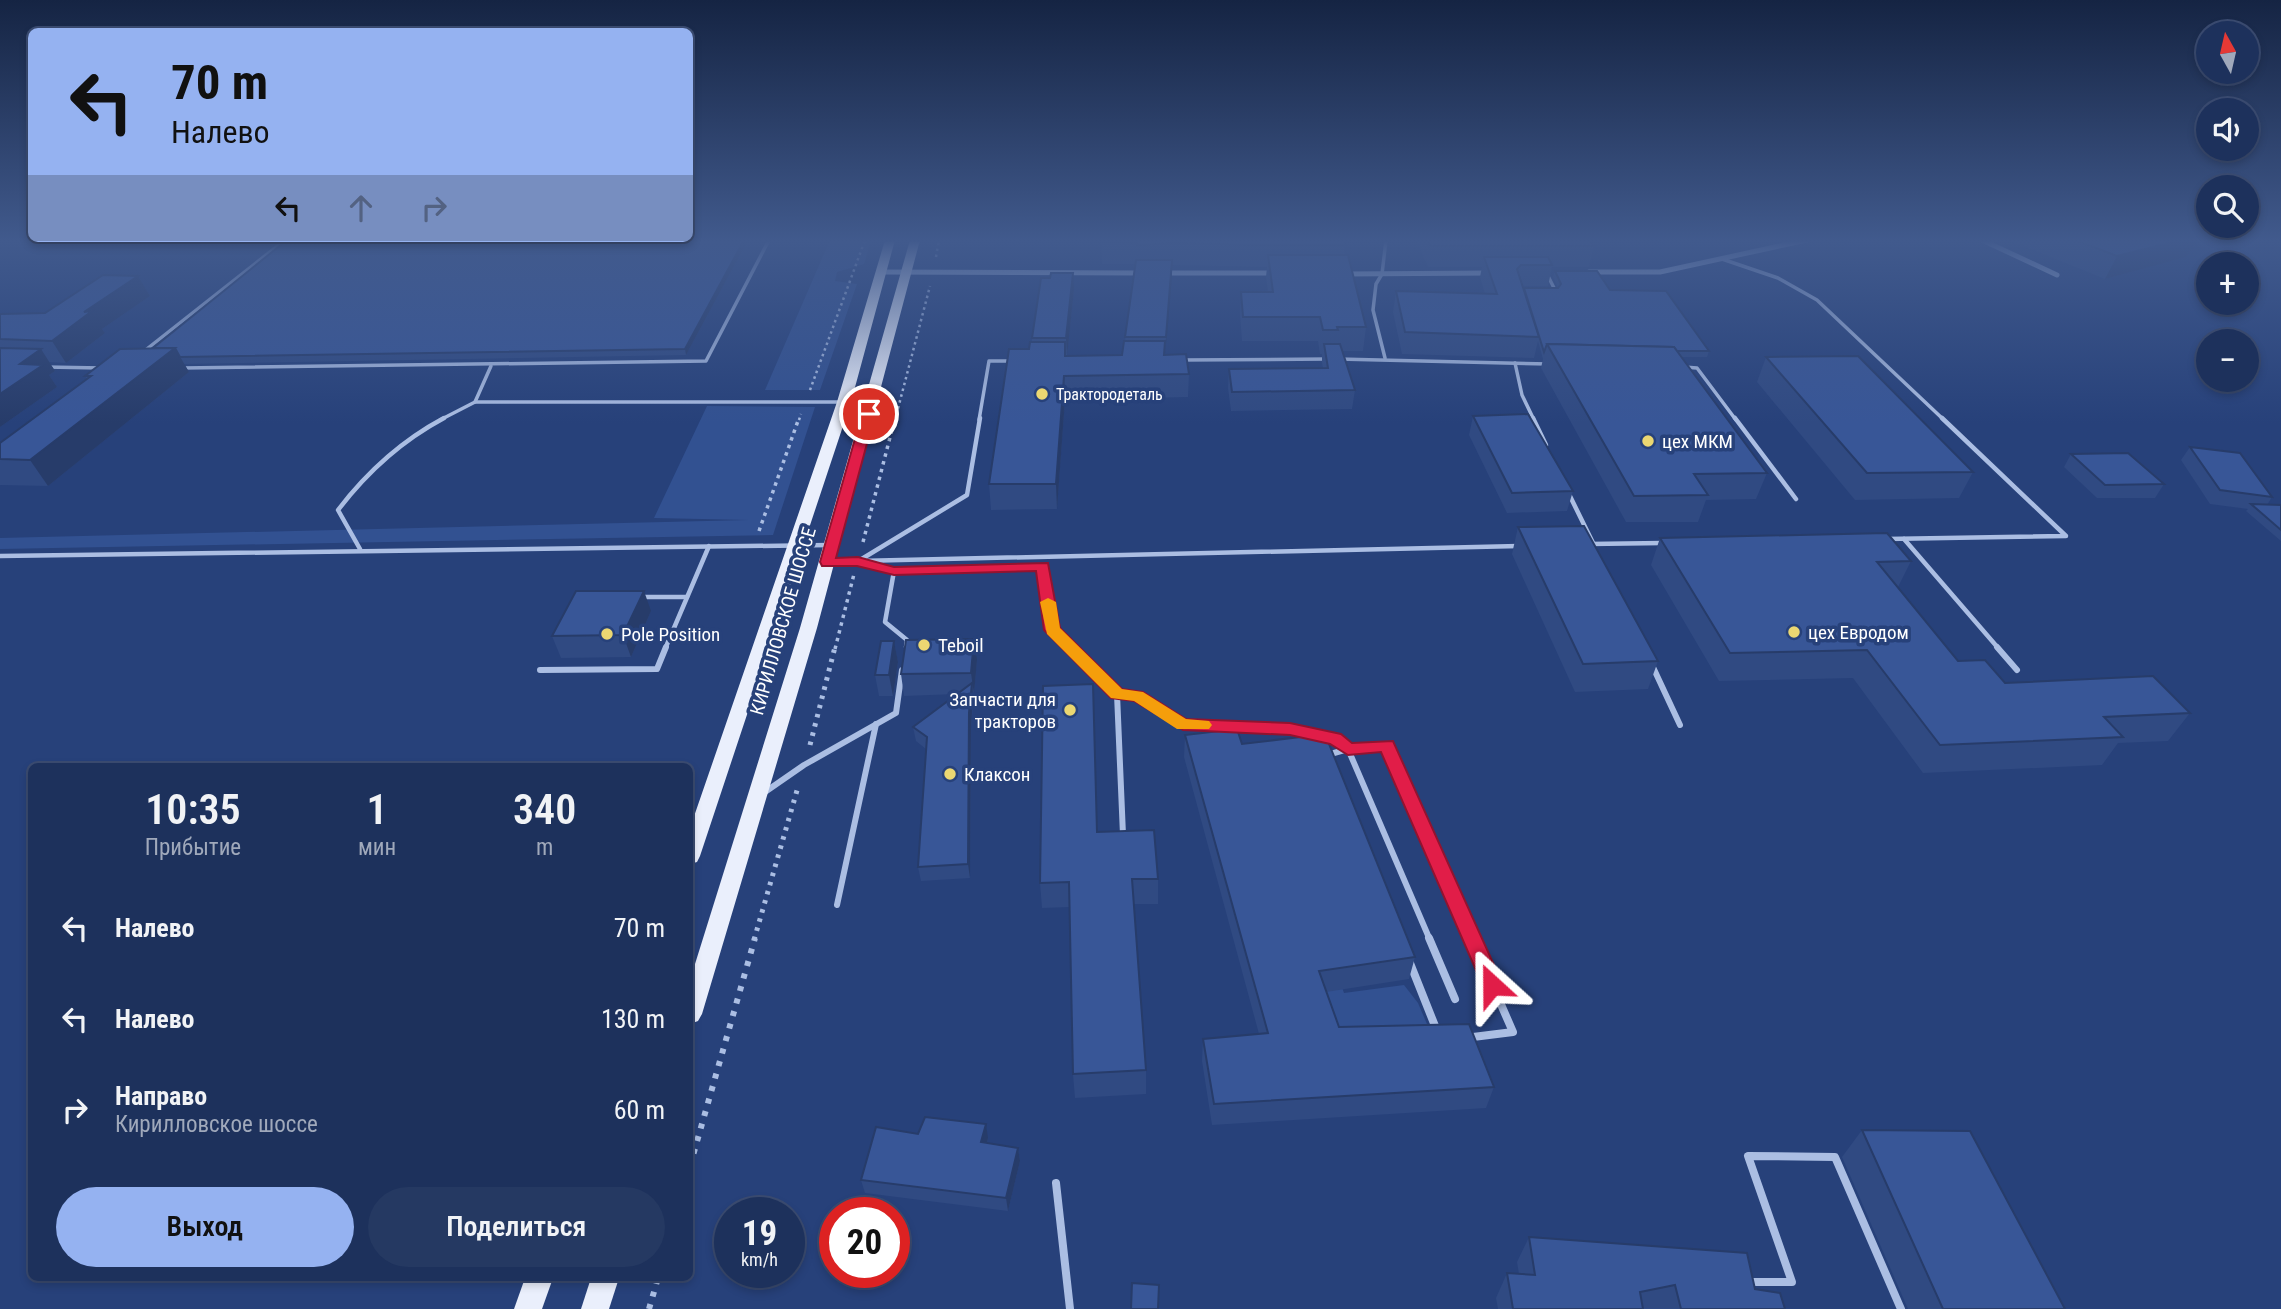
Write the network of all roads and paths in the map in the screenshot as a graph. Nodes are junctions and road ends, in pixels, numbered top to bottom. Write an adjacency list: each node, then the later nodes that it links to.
1 (207, 301): 8 (lane)
2 (737, 301): 16 (lane)
3 (873, 301): 22 (main road, КИРИЛЛОВСКОЕ ШОССЕ)
4 (899, 301): 32 (main road, КИРИЛЛОВСКОЕ ШОССЕ)
5 (926, 301): 38 (path)
6 (1374, 301): 10 (lane)
7 (1819, 301): 26 (lane)
8 (143, 351)
9 (1536, 351): 14 (lane)
10 (1385, 358): 11 (lane); 13 (lane)
11 (1180, 360)
12 (1016, 361): 38 (lane)
13 (1515, 363): 14 (lane); 23 (lane)
14 (1539, 364): 15 (lane)
15 (1553, 364)
16 (491, 366): 20 (lane); 21 (lane)
17 (40, 367): 19 (lane)
18 (1671, 367): 25 (lane)
19 (107, 368)
20 (176, 368)
21 (475, 402): 22 (lane); 35 (lane)
22 (844, 402): 29 (main road, КИРИЛЛОВСКОЕ ШОССЕ)
23 (1552, 457)
24 (1563, 482): 30 (lane)
25 (1796, 499)
26 (1904, 539): 27 (lane); 47 (lane)
27 (1877, 540)
28 (1674, 543): 30 (lane)
29 (797, 544): 31 (lane); 32 (lane); 55 (main road, КИРИЛЛОВСКОЕ ШОССЕ)
30 (1593, 544): 33 (lane); 37 (lane)
31 (709, 545): 35 (lane); 42 (lane)
32 (832, 545): 39 (main road, КИРИЛЛОВСКОЕ ШОССЕ)
33 (1580, 545)
34 (1524, 546): 38 (lane)
35 (360, 549): 36 (lane)
36 (0, 556)
37 (1599, 556)
38 (858, 561): 39 (lane); 40 (lane); 52 (path)
39 (828, 562): 53 (main road, КИРИЛЛОВСКОЕ ШОССЕ)
40 (894, 571): 43 (lane); 48 (lane)
41 (634, 597): 42 (lane)
42 (687, 597): 46 (lane)
43 (905, 652)
44 (1646, 653): 50 (lane)
45 (903, 664): 49 (lane)
46 (540, 670)
47 (2017, 670)
48 (1117, 694): 51 (lane); 54 (lane)
49 (876, 724): 52 (lane); 56 (lane)
50 (1680, 725)
51 (1348, 749): 51 (lane); 57 (lane)
52 (804, 765): 53 (lane); 59 (path)
53 (759, 796): 58 (main road, КИРИЛЛОВСКОЕ ШОССЕ)
54 (1123, 842)
55 (693, 847)
56 (837, 905)
57 (1455, 999)
58 (693, 1005)
59 (693, 1155)
60 (1056, 1183): 68 (lane)
61 (538, 1281): 65 (main road)
62 (604, 1281): 66 (main road)
63 (657, 1281): 67 (path)
64 (1734, 1282): 69 (lane)
65 (528, 1309)
66 (595, 1309)
67 (649, 1309)
68 (1070, 1309)
69 (1901, 1309)

